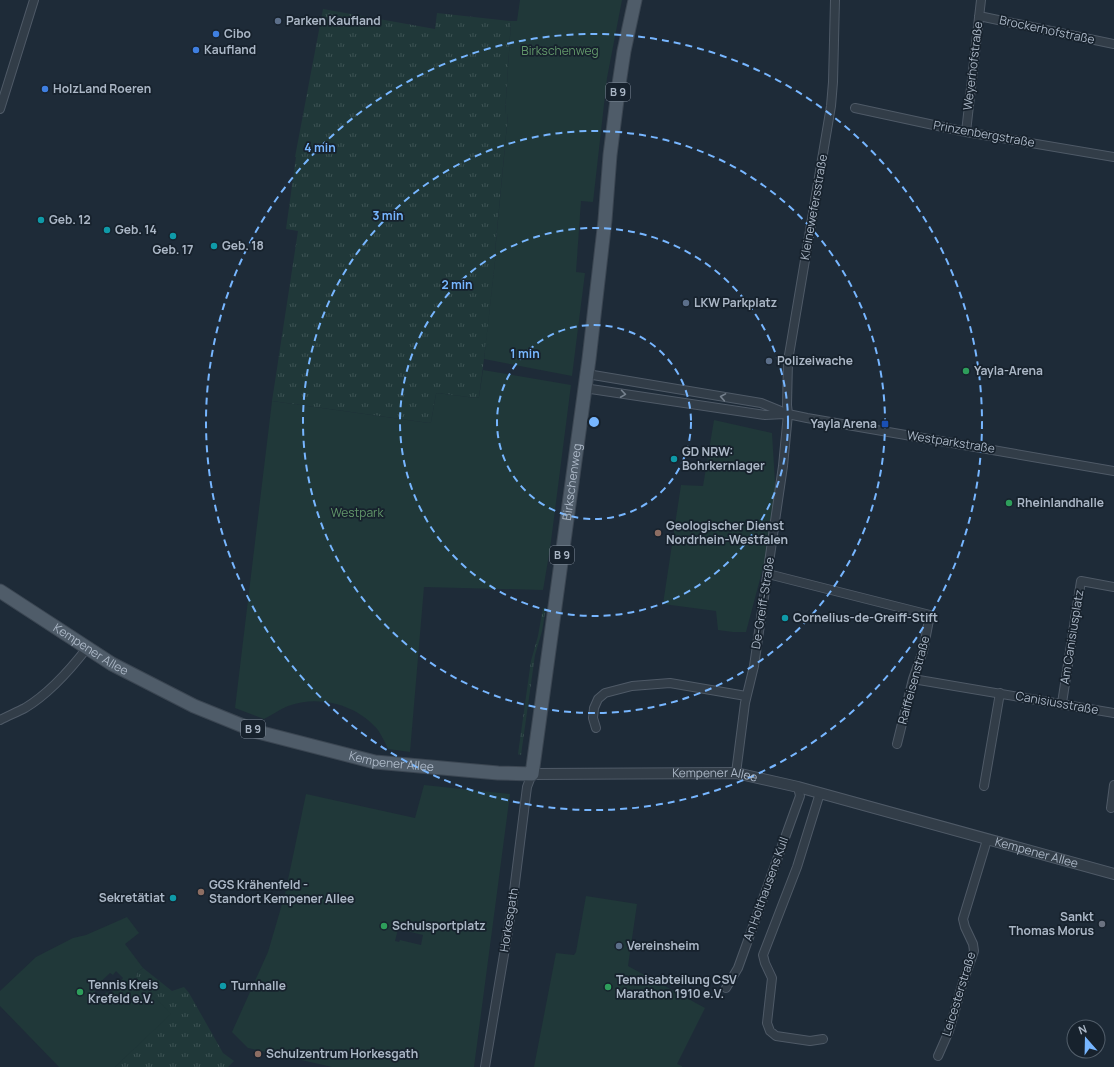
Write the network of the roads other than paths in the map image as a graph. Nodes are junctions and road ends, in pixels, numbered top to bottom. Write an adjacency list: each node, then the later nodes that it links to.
1 (34, 0): 8 (street)
2 (635, 0): 11 (main road, Birkschenweg / B 9)
3 (835, 0): 13 (street, Kleinewefersstraße)
4 (981, 0): 5 (street, Weyerhofstraße)
5 (979, 16): 6 (street, Brockerhofstraße); 9 (street, Weyerhofstraße)
6 (1114, 44)
7 (855, 108): 9 (street, Prinzenbergstraße)
8 (0, 109)
9 (966, 132): 10 (street, Prinzenbergstraße)
10 (1114, 157)
11 (587, 374): 12 (main road, Birkschenweg / B 9); 13 (street, Westparkstraße, one-way to 11)
12 (584, 388): 13 (street, Westparkstraße, one-way to 13); 28 (main road, Birkschenweg / B 9)
13 (788, 414): 14 (street, Westparkstraße); 15 (street, De-Greiff-Straße)
14 (1114, 471)
15 (768, 574): 19 (street, Raiffeisenstraße); 21 (street, De-Greiff-Straße)
16 (1114, 587): 22 (street, Am Canisiusplatz)
17 (0, 591): 18 (main road, Kempener Allee / B 9)
18 (87, 648): 24 (street); 28 (main road, Kempener Allee / B 9)
19 (913, 679): 20 (street, Canisiusstraße); 26 (street, Raiffeisenstraße)
20 (1000, 693): 22 (street, Canisiusstraße); 30 (street, Canisiusstraße)
21 (746, 696): 25 (street); 27 (street, De-Greiff-Straße)
22 (1062, 703): 23 (street, Canisiusstraße)
23 (1114, 713)
24 (0, 720)
25 (596, 728)
26 (897, 744)
27 (736, 773): 28 (street, Kempener Allee); 31 (street, Kempener Allee)
28 (532, 774): 39 (street, Horkesgath)
29 (1114, 785): 33 (street)
30 (984, 786)
31 (798, 787): 32 (street, Kempener Allee); 36 (street, An Holthausens Kull)
32 (820, 793): 34 (street, Kempener Allee); 37 (street)
33 (1111, 808)
34 (987, 840): 35 (street, Kempener Allee); 38 (street, Leicesterstraße)
35 (1114, 874)
36 (726, 988)
37 (823, 1039)
38 (938, 1056)
39 (485, 1067)

